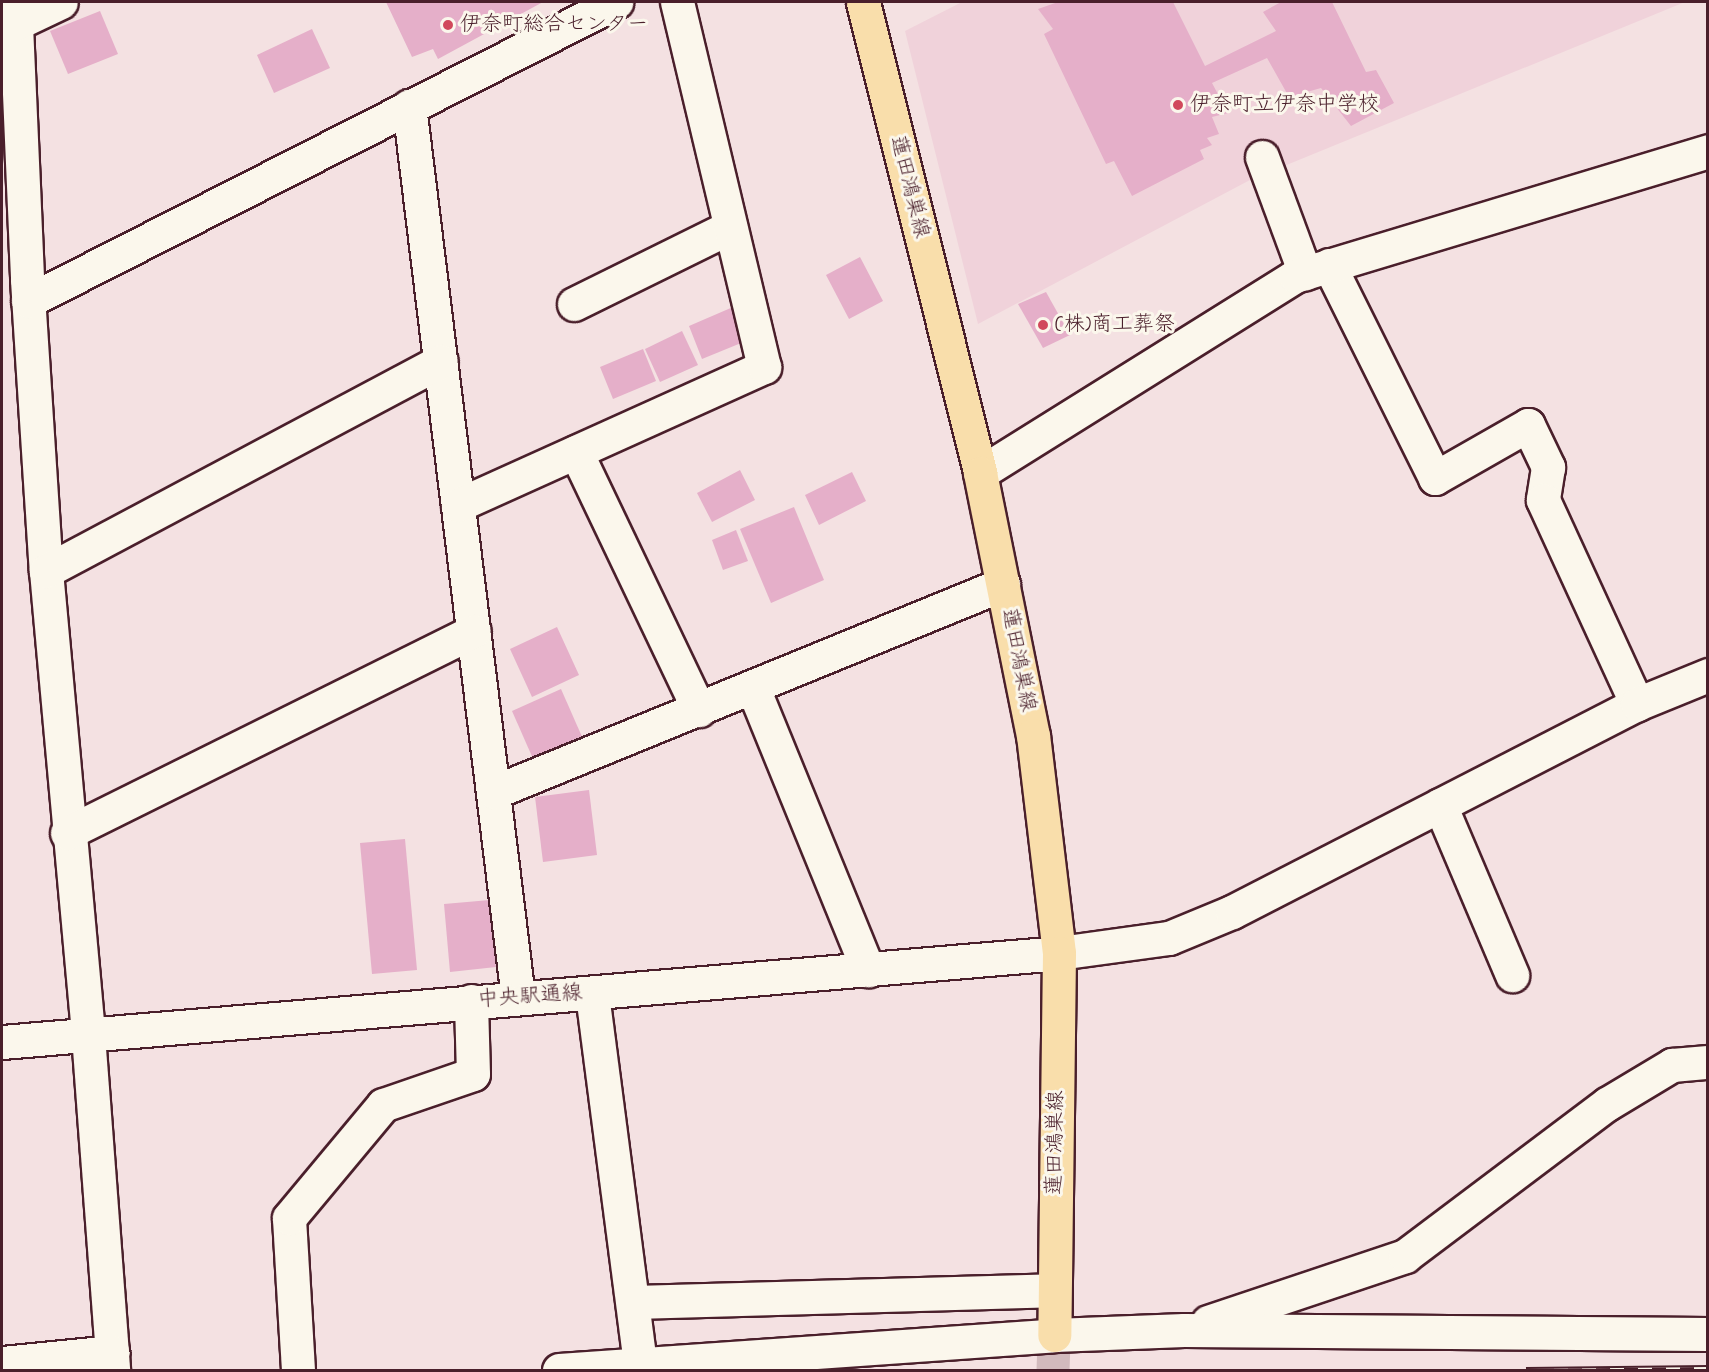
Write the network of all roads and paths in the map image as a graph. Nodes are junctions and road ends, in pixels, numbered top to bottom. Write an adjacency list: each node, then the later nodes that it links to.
1 (61, 2): 5 (street)
2 (616, 2): 6 (street)
3 (676, 2): 9 (street)
4 (863, 2): 15 (main road, 蓮田鴻巣線)
5 (11, 18): 11 (street)
6 (409, 106): 11 (street); 13 (street)
7 (1707, 151): 10 (street)
8 (1262, 157): 10 (street)
9 (730, 227): 12 (street); 14 (street)
10 (1317, 269): 15 (street); 22 (street)
11 (19, 287): 17 (street)
12 (574, 304)
13 (441, 361): 16 (street); 17 (street)
14 (576, 452): 16 (street); 23 (street)
15 (980, 473): 18 (main road, 蓮田鴻巣線)
16 (458, 505): 19 (street)
17 (46, 571): 26 (street)
18 (1003, 584): 21 (street); 27 (main road, 蓮田鴻巣線)
19 (474, 631): 24 (street); 26 (street)
20 (1707, 675): 22 (street, 中央駅通線)
21 (753, 688): 23 (street); 28 (street)
22 (1637, 704): 25 (street, 中央駅通線)
23 (699, 710): 24 (street)
24 (494, 792): 31 (street)
25 (1440, 805): 27 (street, 中央駅通線); 29 (street)
26 (67, 833): 33 (street)
27 (1059, 953): 28 (street, 中央駅通線); 36 (main road, 蓮田鴻巣線)
28 (868, 969): 30 (street, 中央駅通線)
29 (1512, 975)
30 (592, 994): 31 (street, 中央駅通線); 37 (street)
31 (518, 997): 32 (street, 中央駅通線)
32 (471, 1001): 33 (street, 中央駅通線); 44 (street)
33 (88, 1035): 34 (street, 中央駅通線); 41 (street)
34 (2, 1042)
35 (1707, 1062): 38 (street)
36 (1054, 1290): 37 (street); 40 (main road, 蓮田鴻巣線)
37 (634, 1302): 43 (street)
38 (1184, 1330): 39 (street); 40 (street)
39 (1707, 1334)
40 (1054, 1335): 43 (street)
41 (112, 1361): 42 (street)
42 (2, 1364)
43 (640, 1366): 45 (street)
44 (298, 1371)
45 (559, 1371)

